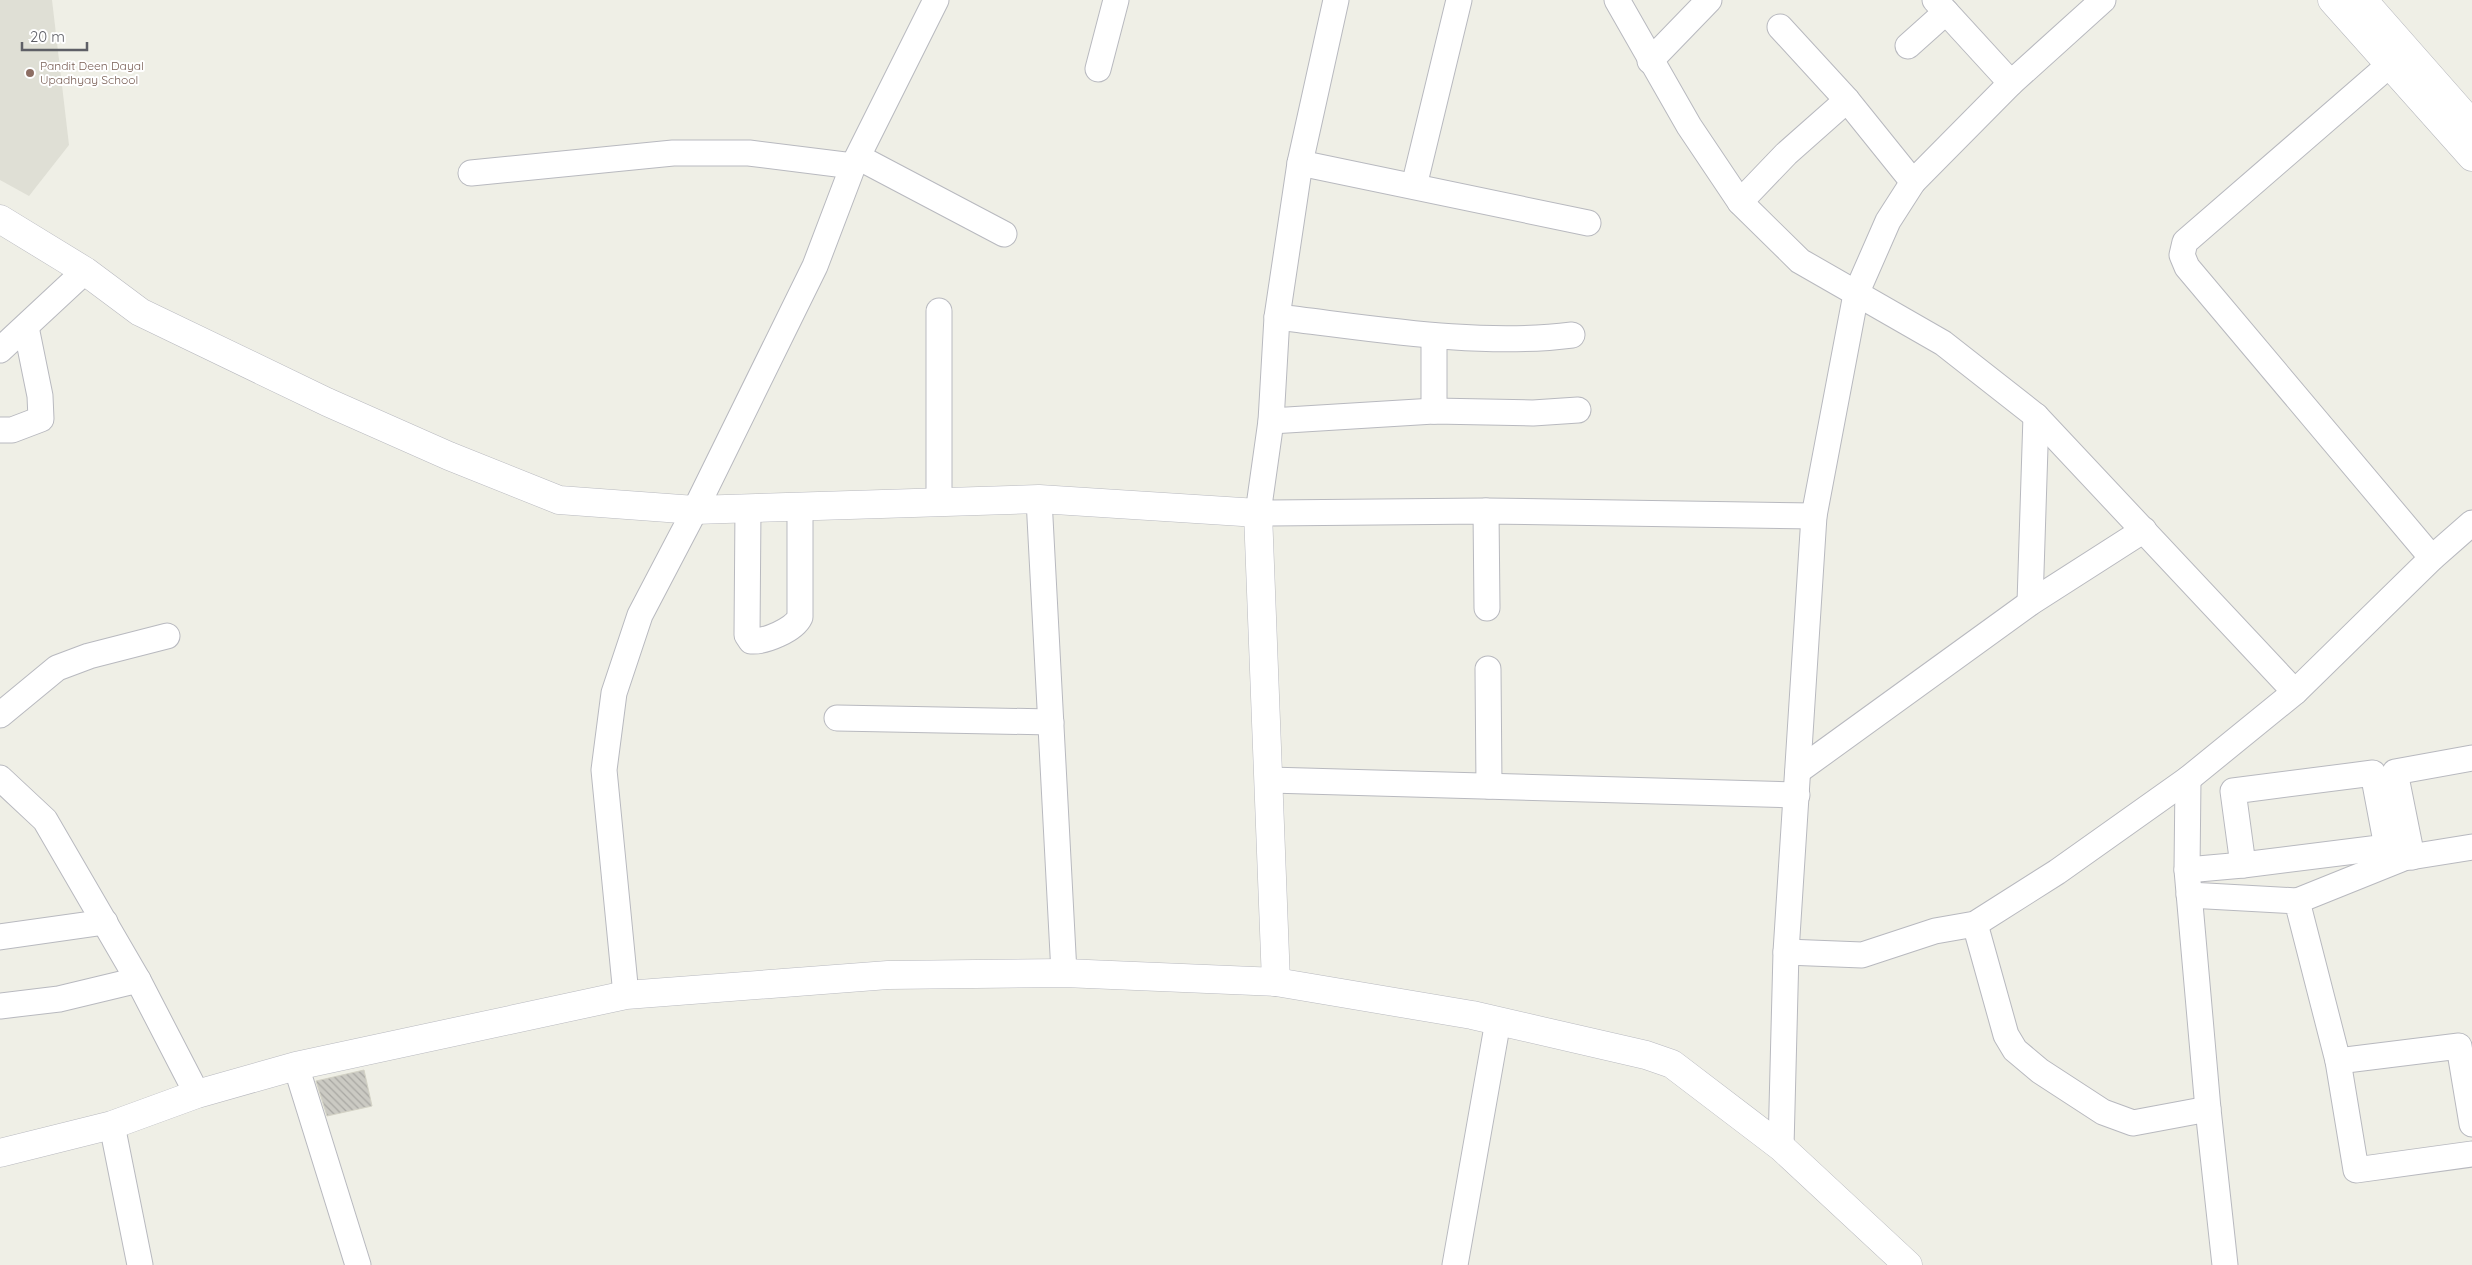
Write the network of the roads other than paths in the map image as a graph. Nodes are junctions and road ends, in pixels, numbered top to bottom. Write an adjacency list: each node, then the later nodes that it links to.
1 (936, 0): 20 (street)
2 (1116, 0): 15 (street)
3 (1336, 0): 21 (street)
4 (1459, 0): 24 (street)
5 (1617, 0): 13 (street)
6 (1709, 0): 13 (street)
7 (2103, 0): 16 (street)
8 (2332, 0): 14 (street)
9 (2363, 0): 18 (street)
10 (1941, 6): 12 (street); 16 (street)
11 (1780, 27): 17 (street)
12 (1908, 46)
13 (1650, 61): 25 (street)
14 (2388, 66): 19 (street); 52 (street)
15 (1098, 70)
16 (2011, 83): 23 (street)
17 (1847, 100): 23 (street); 25 (street)
18 (2472, 124)
19 (2472, 157)
20 (856, 162): 22 (street); 28 (street); 46 (street)
21 (1300, 163): 24 (street); 32 (street)
22 (471, 173)
23 (1913, 182): 30 (street)
24 (1414, 186): 27 (street)
25 (1740, 202): 30 (street)
26 (0, 219): 29 (street)
27 (1588, 223)
28 (1004, 234)
29 (85, 271): 33 (street); 46 (street)
30 (1856, 294): 39 (street); 49 (street)
31 (939, 310): 43 (street)
32 (1277, 317): 35 (street); 40 (street)
33 (26, 327): 36 (street); 41 (street)
34 (1572, 335): 35 (street)
35 (1434, 336): 38 (street)
36 (0, 350)
37 (1578, 410): 38 (street)
38 (1434, 411): 40 (street)
39 (2036, 416): 50 (street); 53 (street)
40 (1271, 421): 48 (street)
41 (0, 430)
42 (1039, 499): 43 (street); 48 (street); 60 (street)
43 (939, 501): 44 (street)
44 (800, 506): 45 (street); 45 (street)
45 (748, 508): 46 (street)
46 (695, 510): 81 (street)
47 (1486, 511): 48 (street); 49 (street); 54 (street)
48 (1258, 514): 65 (street)
49 (1814, 516): 62 (street)
50 (2144, 530): 53 (street); 57 (street)
51 (2469, 530): 52 (street)
52 (2432, 558): 57 (street)
53 (2030, 603): 62 (street)
54 (1487, 608)
55 (167, 636): 58 (street)
56 (1488, 669): 66 (street)
57 (2296, 692): 64 (street)
58 (0, 715)
59 (837, 718): 60 (street)
60 (1051, 722): 78 (street)
61 (2472, 758): 69 (street)
62 (1798, 771): 67 (street)
63 (0, 778): 74 (street)
64 (2188, 779): 71 (street); 75 (street)
65 (1269, 780): 66 (street); 80 (street)
66 (1489, 786): 67 (street)
67 (1797, 795): 77 (street)
68 (2472, 846): 69 (street)
69 (2412, 857): 73 (street)
70 (2243, 866): 70 (street); 71 (street)
71 (2187, 870): 72 (street)
72 (2189, 895): 73 (street); 87 (street)
73 (2297, 901): 84 (street)
74 (105, 922): 76 (street); 79 (street)
75 (1975, 924): 77 (street); 87 (street)
76 (0, 937)
77 (1786, 952): 90 (street)
78 (1064, 973): 80 (street); 81 (street)
79 (138, 980): 82 (street); 86 (street)
80 (1276, 982): 83 (street)
81 (626, 995): 85 (street)
82 (0, 1006)
83 (1498, 1021): 90 (street); 95 (street)
84 (2338, 1061): 88 (street); 92 (street)
85 (296, 1066): 86 (street); 94 (street)
86 (197, 1094): 89 (street)
87 (2208, 1109): 97 (street)
88 (2472, 1124)
89 (112, 1125): 91 (street); 93 (street)
90 (1781, 1147): 96 (street)
91 (0, 1153)
92 (2472, 1154)
93 (140, 1265)
94 (358, 1265)
95 (1455, 1265)
96 (1908, 1265)
97 (2226, 1265)

